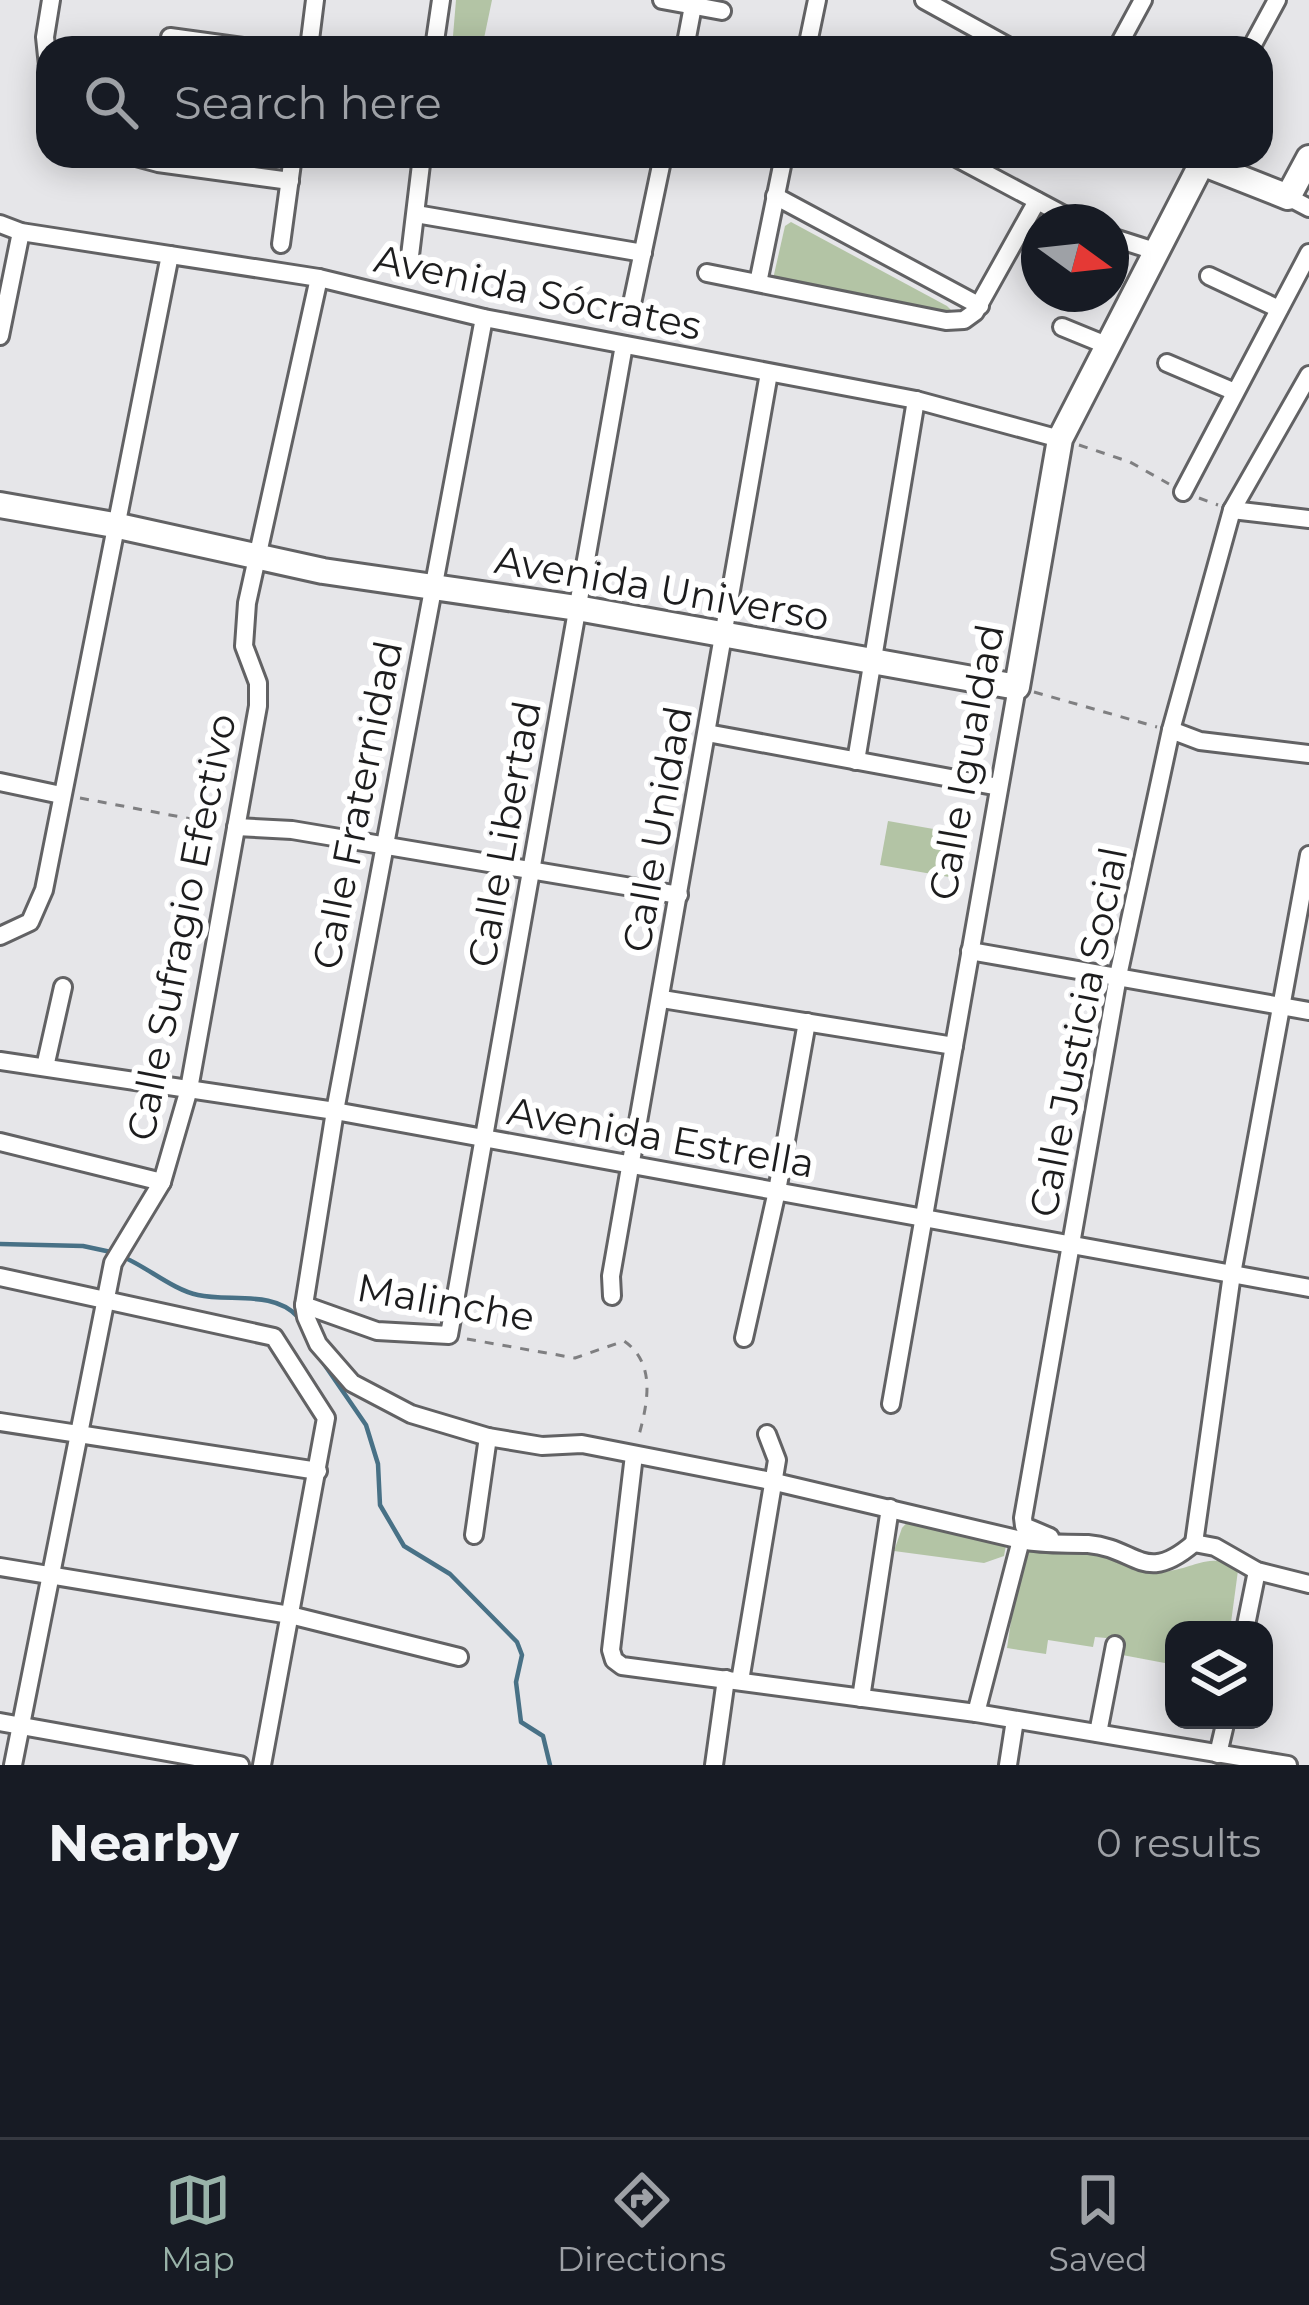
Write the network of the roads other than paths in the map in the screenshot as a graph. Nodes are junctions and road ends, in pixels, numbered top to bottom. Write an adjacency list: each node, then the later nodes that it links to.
1 (51, 0): 11 (street)
2 (315, 0): 12 (street)
3 (441, 0): 13 (street)
4 (662, 0): 9 (street)
5 (817, 0): 15 (street)
6 (1144, 0): 17 (street)
7 (1277, 0): 18 (street)
8 (927, 1): 16 (street)
9 (693, 6): 10 (street); 14 (street)
10 (722, 11)
11 (45, 36)
12 (310, 36)
13 (436, 36)
14 (687, 36)
15 (810, 36)
16 (990, 36)
17 (1124, 36)
18 (1258, 36)
19 (1309, 158): 31 (street)
20 (189, 168): 28 (street)
21 (292, 168): 28 (street)
22 (421, 168): 33 (street)
23 (661, 168): 39 (street)
24 (781, 168): 29 (street)
25 (975, 168): 30 (street)
26 (1188, 168): 38 (street, Calle Igualdad)
27 (1216, 168): 31 (street)
28 (290, 181): 37 (street)
29 (775, 196): 46 (street); 47 (street)
30 (1036, 201): 32 (street); 47 (street)
31 (1299, 202)
32 (1042, 204)
33 (416, 214): 39 (street); 42 (street)
34 (0, 224): 35 (street, Avenida Sócrates)
35 (21, 232): 41 (street, Avenida Sócrates); 52 (street)
36 (1129, 243): 38 (street)
37 (281, 244)
38 (1155, 251): 54 (street, Calle Igualdad)
39 (643, 253): 49 (street)
40 (1309, 253): 48 (street)
41 (170, 255): 45 (street, Avenida Sócrates); 67 (street)
42 (410, 265)
43 (707, 273): 46 (street)
44 (1210, 276): 48 (street)
45 (319, 278): 50 (street, Avenida Sócrates); 68 (street, Calle Sufragio Efectivo)
46 (758, 284): 47 (street)
47 (980, 305)
48 (1279, 309): 58 (street)
49 (630, 313)
50 (484, 318): 53 (street, Avenida Sócrates); 69 (street, Calle Fraternidad)
51 (1062, 327): 54 (street)
52 (0, 336)
53 (624, 345): 56 (street, Avenida Sócrates); 70 (street, Calle Libertad)
54 (1106, 345): 62 (street, Calle Igualdad)
55 (1167, 363): 58 (street)
56 (770, 373): 59 (street, Avenida Sócrates); 71 (street, Calle Unidad)
57 (1309, 375): 60 (street, Calle Justicia Social)
58 (1235, 392): 63 (street)
59 (916, 400): 62 (street, Avenida Sócrates); 72 (street)
60 (1287, 420): 61 (street); 65 (street, Calle Justicia Social)
61 (1309, 423)
62 (1060, 439): 73 (street, Calle Igualdad)
63 (1183, 492)
64 (0, 505): 67 (street, Avenida Universo)
65 (1232, 510): 66 (street); 74 (street, Calle Justicia Social)
66 (1309, 519)
67 (114, 525): 68 (street, Avenida Universo); 80 (street)
68 (256, 558): 69 (street, Avenida Universo); 81 (street, Calle Sufragio Efectivo)
69 (431, 586): 70 (street, Avenida Universo); 82 (street, Calle Fraternidad)
70 (578, 608): 71 (street, Avenida Universo); 84 (street, Calle Libertad)
71 (724, 634): 72 (street, Avenida Universo); 75 (street, Calle Unidad)
72 (873, 661): 73 (street, Avenida Universo); 77 (street)
73 (1017, 687): 79 (street, Calle Igualdad)
74 (1171, 730): 76 (street); 88 (street, Calle Justicia Social)
75 (707, 733): 77 (street); 85 (street, Calle Unidad)
76 (1309, 754)
77 (856, 761): 79 (street)
78 (0, 782): 80 (street)
79 (999, 788): 87 (street, Calle Igualdad)
80 (61, 795): 86 (street)
81 (236, 827): 82 (street); 97 (street, Calle Sufragio Efectivo)
82 (382, 845): 84 (street); 98 (street, Calle Fraternidad)
83 (1309, 854): 91 (street)
84 (531, 869): 85 (street); 99 (street, Calle Libertad)
85 (680, 896): 90 (street, Calle Unidad)
86 (0, 936)
87 (970, 951): 88 (street); 94 (street, Calle Igualdad)
88 (1118, 976): 91 (street); 105 (street, Calle Justicia Social)
89 (63, 987): 96 (street)
90 (662, 999): 93 (street); 101 (street, Calle Unidad)
91 (1280, 1006): 92 (street); 106 (street)
92 (1309, 1011)
93 (807, 1022): 94 (street); 103 (street)
94 (953, 1046): 104 (street, Calle Igualdad)
95 (0, 1060): 96 (street, Avenida Estrella)
96 (45, 1067): 97 (street, Avenida Estrella)
97 (189, 1089): 98 (street, Avenida Estrella); 102 (street, Calle Sufragio Efectivo)
98 (335, 1111): 99 (street, Avenida Estrella); 111 (street, Calle Fraternidad)
99 (484, 1139): 101 (street, Avenida Estrella); 112 (street, Calle Libertad)
100 (0, 1142): 102 (street)
101 (633, 1168): 103 (street, Avenida Estrella); 109 (street, Calle Unidad)
102 (162, 1182): 110 (street, Calle Sufragio Efectivo)
103 (777, 1191): 104 (street, Avenida Estrella); 113 (street)
104 (924, 1217): 105 (street, Avenida Estrella); 115 (street, Calle Igualdad)
105 (1072, 1244): 106 (street, Avenida Estrella); 127 (street, Calle Justicia Social)
106 (1232, 1274): 108 (street, Avenida Estrella); 126 (street)
107 (0, 1277): 110 (street)
108 (1309, 1288)
109 (612, 1297)
110 (106, 1298): 114 (street); 117 (street, Calle Sufragio Efectivo)
111 (305, 1311): 112 (street, Malinche); 114 (street); 119 (street, Malinche)
112 (449, 1335)
113 (744, 1338)
114 (282, 1346): 121 (street)
115 (891, 1404)
116 (0, 1422): 117 (street)
117 (79, 1434): 121 (street); 130 (street, Calle Sufragio Efectivo)
118 (767, 1434): 122 (street)
119 (488, 1437): 120 (street, Malinche); 124 (street)
120 (634, 1455): 122 (street, Malinche); 136 (street)
121 (318, 1471): 132 (street)
122 (771, 1481): 123 (street, Malinche); 136 (street)
123 (890, 1508): 125 (street, Malinche); 137 (street)
124 (474, 1535)
125 (1021, 1540): 127 (street, Malinche); 138 (street)
126 (1194, 1543): 127 (street, Malinche); 129 (street)
127 (1065, 1546)
128 (0, 1567): 130 (street)
129 (1257, 1571): 131 (street); 133 (street)
130 (50, 1574): 132 (street); 141 (street, Calle Sufragio Efectivo)
131 (1309, 1584)
132 (290, 1615): 135 (street); 148 (street)
133 (1247, 1621)
134 (1114, 1645): 143 (street)
135 (459, 1657)
136 (733, 1680): 137 (street); 149 (street)
137 (861, 1698): 138 (street)
138 (976, 1713): 139 (street)
139 (1015, 1720): 143 (street); 150 (street)
140 (0, 1723): 141 (street)
141 (20, 1725): 146 (street, Calle Sufragio Efectivo); 147 (street)
142 (1224, 1729): 144 (street)
143 (1098, 1733): 144 (street)
144 (1218, 1754): 145 (street)
145 (1267, 1764): 151 (street)
146 (14, 1765)
147 (240, 1765)
148 (262, 1765)
149 (714, 1765)
150 (1008, 1765)
151 (1288, 1765)

